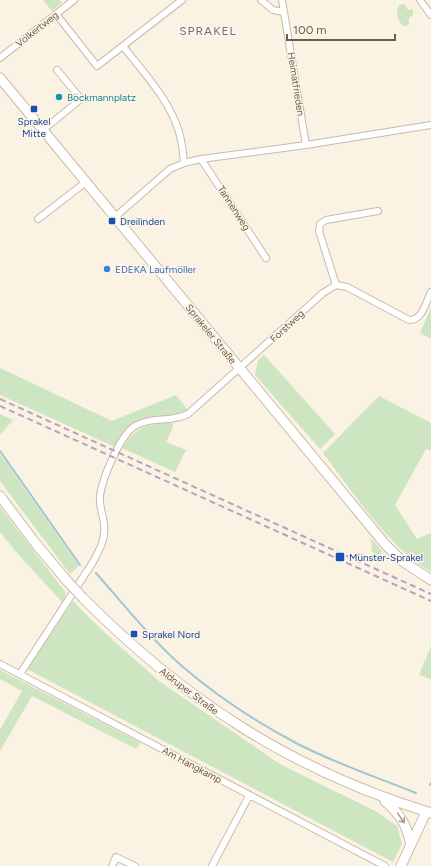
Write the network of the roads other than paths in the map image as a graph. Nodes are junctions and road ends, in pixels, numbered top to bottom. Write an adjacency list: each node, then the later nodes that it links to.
1 (74, 0): 7 (street, Volkertweg)
2 (182, 0): 9 (street)
3 (261, 0): 6 (street)
4 (282, 0): 6 (street, Heimatfrieden)
5 (420, 0): 8 (street)
6 (284, 12): 15 (street, Heimatfrieden)
7 (56, 14): 9 (street); 10 (street, Volkertweg)
8 (431, 15)
9 (122, 46): 17 (street)
10 (0, 58)
11 (57, 70): 14 (street)
12 (0, 78): 14 (street, Sprakeler Straße)
13 (431, 125): 15 (street)
14 (43, 130): 18 (street, Sprakeler Straße)
15 (306, 145): 16 (street)
16 (201, 159): 17 (street); 22 (street, Tannenweg)
17 (184, 163): 20 (street)
18 (86, 182): 20 (street, Sprakeler Straße); 21 (street)
19 (378, 211): 23 (street)
20 (115, 217): 25 (street, Sprakeler Straße)
21 (38, 219)
22 (266, 258)
23 (336, 285): 24 (street); 25 (street, Forstweg)
24 (431, 292)
25 (240, 369): 27 (street, Sprakeler Straße); 29 (street, Forstweg)
26 (0, 496): 31 (street, Aldruper Straße, bridge)
27 (431, 580)
28 (0, 664): 29 (street, Am Hangkamp)
29 (20, 674): 30 (street, Am Hangkamp)
30 (249, 796): 36 (street); 37 (street, Am Hangkamp)
31 (381, 798): 32 (street, Aldruper Straße); 33 (street, one-way to 33)
32 (429, 813): 33 (street)
33 (411, 845): 38 (street)
34 (112, 866): 35 (street)
35 (135, 866)
36 (212, 866)
37 (385, 866)
38 (401, 866)

